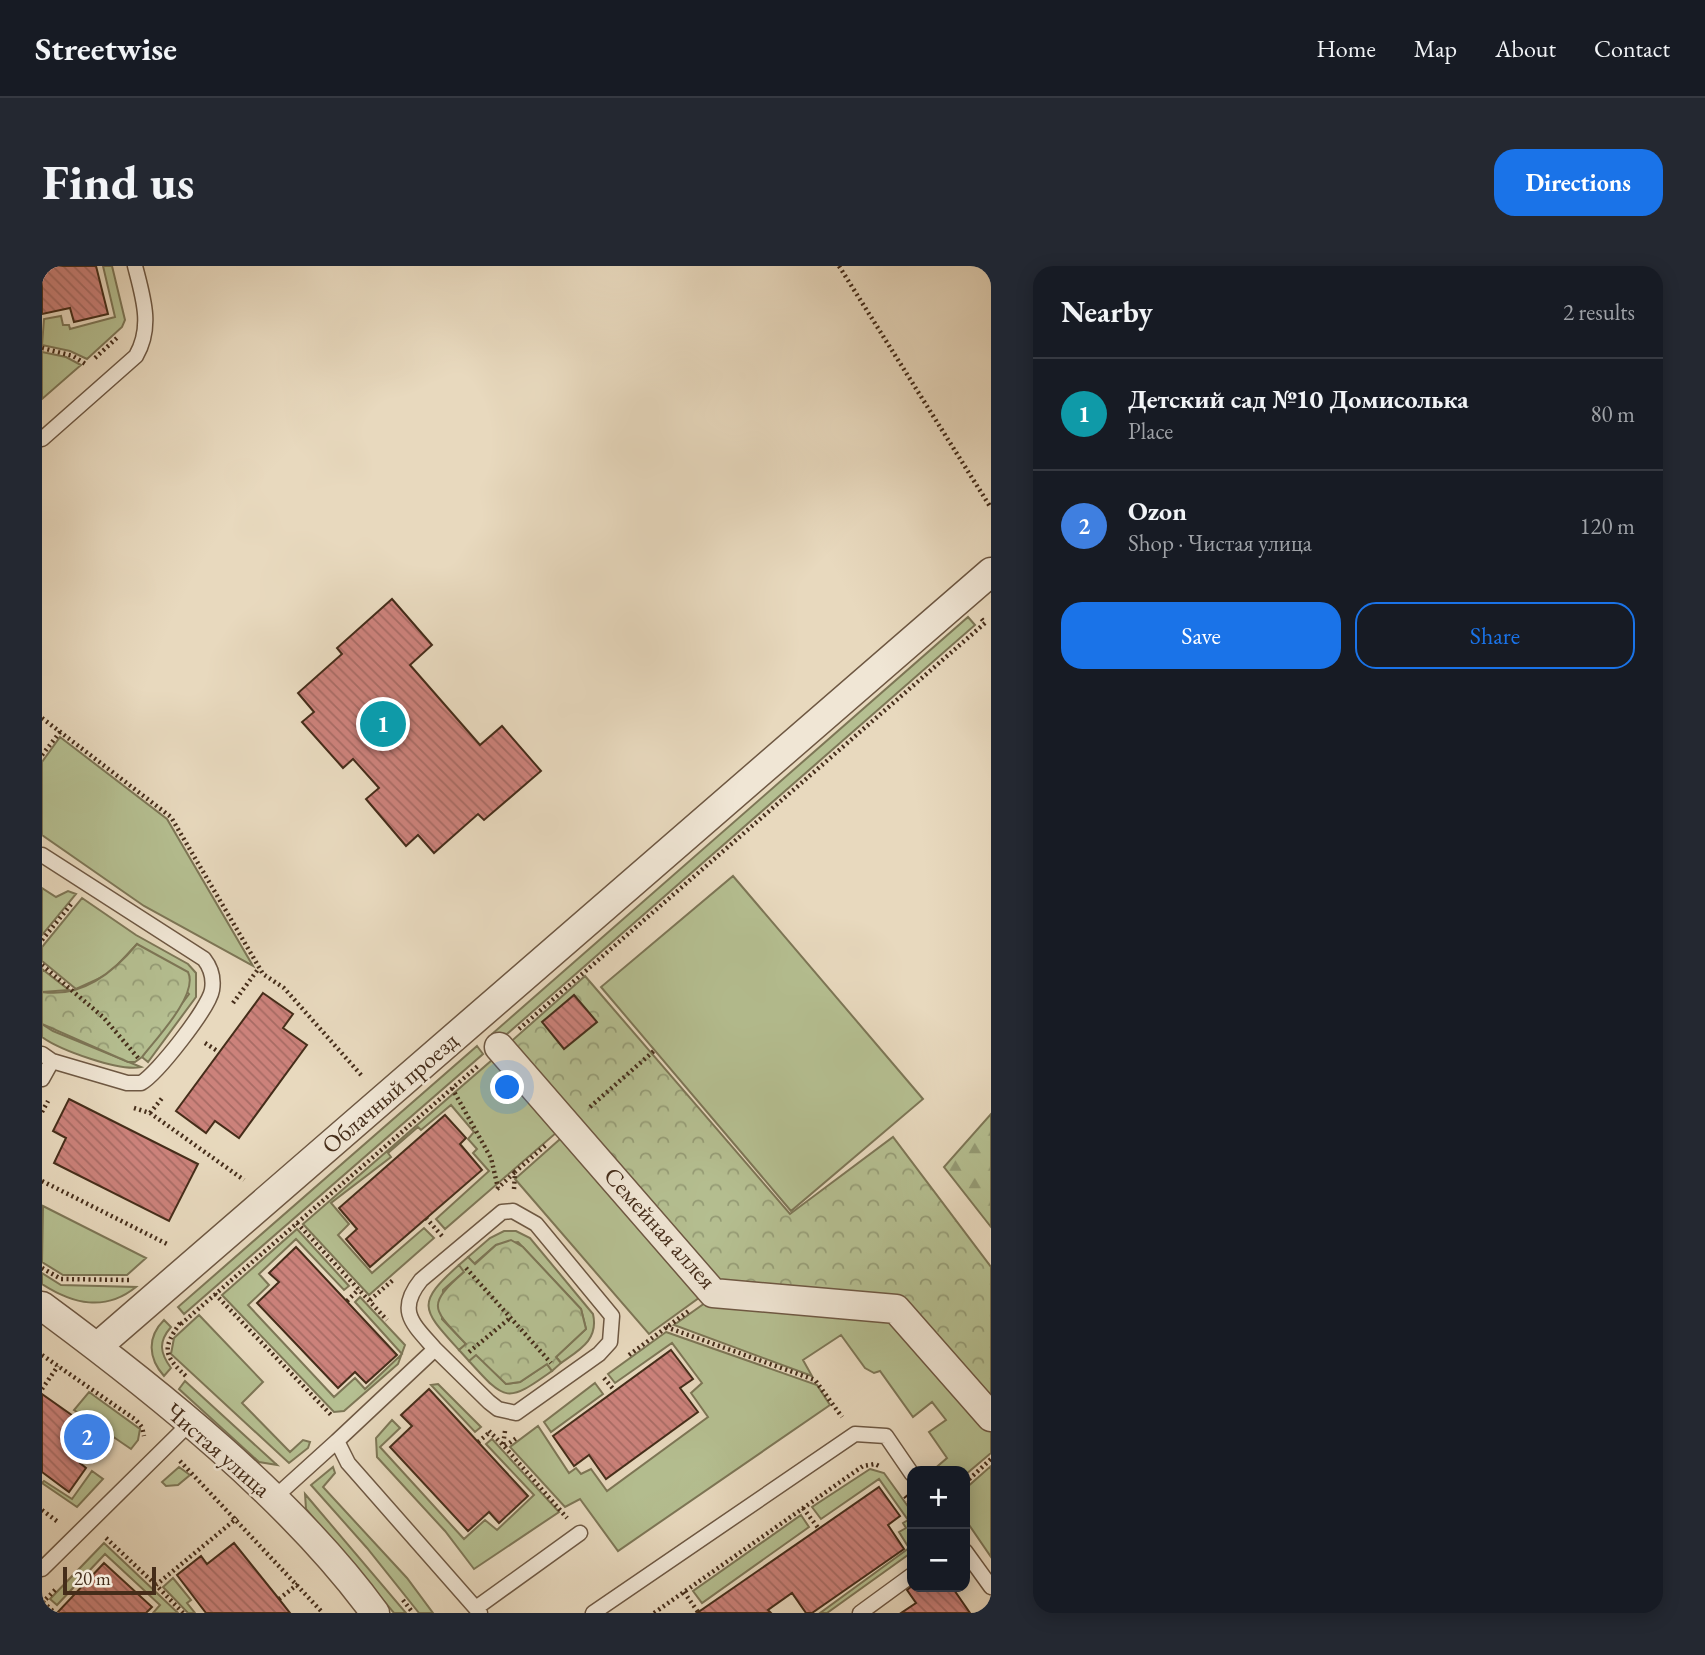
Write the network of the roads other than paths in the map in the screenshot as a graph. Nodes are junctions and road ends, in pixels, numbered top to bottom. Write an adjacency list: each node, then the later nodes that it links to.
1 (135, 266): 2 (lane)
2 (42, 439)
3 (991, 572): 9 (street, Облачный проезд)
4 (42, 855): 6 (lane)
5 (499, 1047): 11 (street, Семейная аллея)
6 (47, 1057): 7 (lane)
7 (42, 1079)
8 (42, 1306): 9 (street, Чистая улица)
9 (97, 1347): 12 (street, Чистая улица)
10 (435, 1349): 10 (lane); 13 (lane)
11 (991, 1418)
12 (189, 1424): 15 (street, Чистая улица); 18 (lane)
13 (342, 1436): 15 (lane); 21 (lane)
14 (907, 1467): 23 (lane)
15 (274, 1498): 22 (street, Чистая улица)
16 (580, 1533): 21 (lane)
17 (970, 1558): 20 (lane)
18 (42, 1569)
19 (907, 1579): 24 (lane)
20 (991, 1587)
21 (478, 1611)
22 (375, 1613)
23 (593, 1613)
24 (860, 1613)

